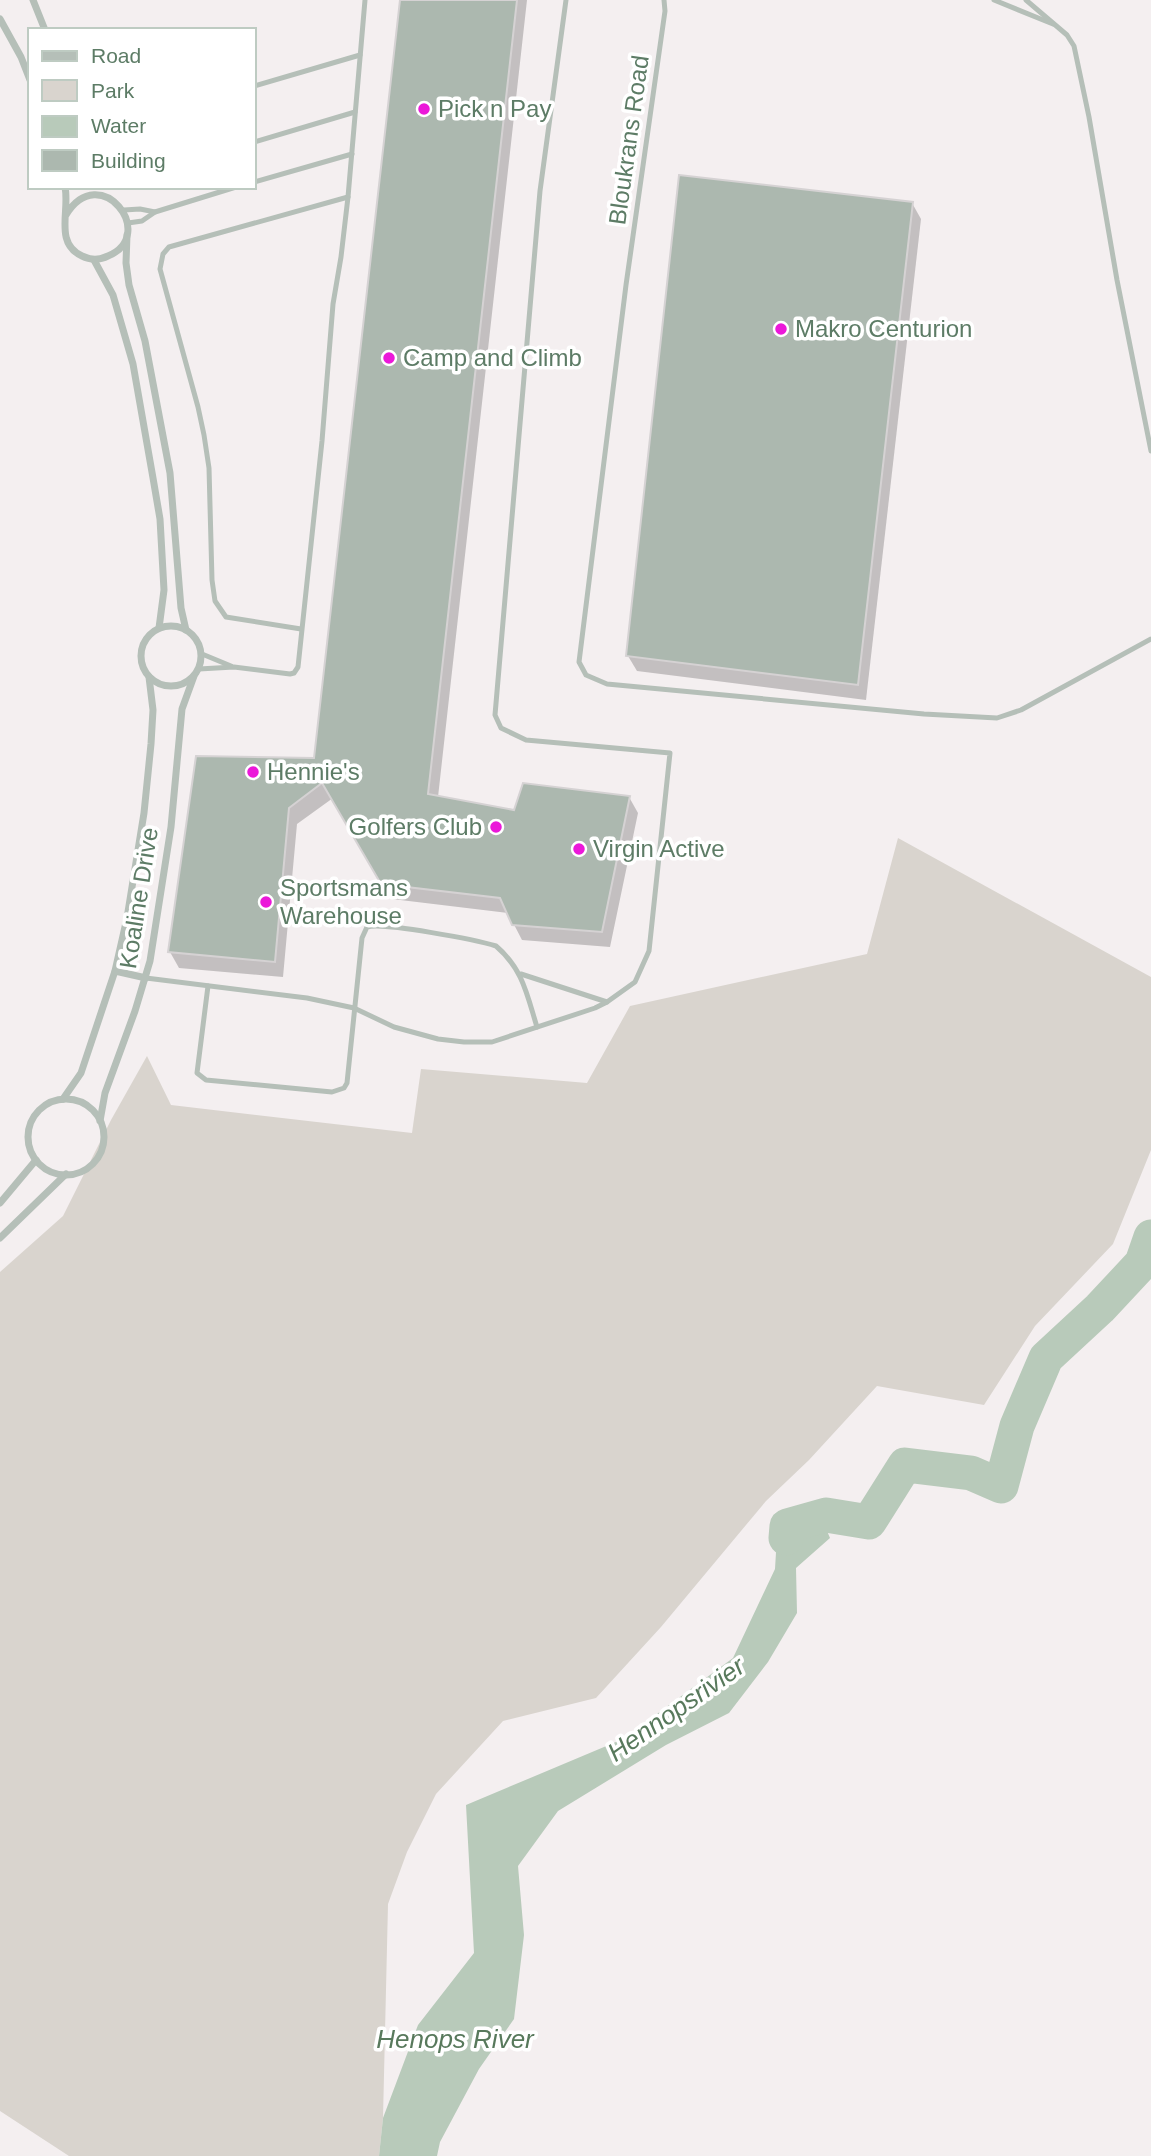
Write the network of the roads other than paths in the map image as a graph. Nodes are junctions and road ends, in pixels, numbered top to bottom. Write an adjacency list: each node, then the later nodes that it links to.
1 (33, 0): 9 (street)
2 (365, 0): 10 (lane)
3 (566, 0): 41 (lane)
4 (664, 0): 32 (lane, Bloukrans Road)
5 (1026, 0): 8 (lane)
6 (996, 1): 8 (lane)
7 (0, 19): 11 (street)
8 (1056, 25): 28 (lane)
9 (44, 28)
10 (360, 55): 12 (lane); 13 (lane)
11 (28, 75)
12 (256, 85)
13 (355, 112): 14 (lane); 15 (lane)
14 (256, 141)
15 (352, 154): 16 (lane); 20 (lane)
16 (256, 181)
17 (65, 189): 24 (street)
18 (107, 189): 21 (street)
19 (229, 189): 23 (lane)
20 (348, 197): 30 (lane); 30 (lane)
21 (113, 199): 22 (street); 24 (street)
22 (124, 210): 23 (lane); 25 (street)
23 (155, 212): 25 (lane)
24 (66, 215): 27 (street)
25 (128, 223): 26 (street)
26 (127, 234): 27 (street); 31 (street)
27 (94, 260): 29 (street)
28 (1151, 451)
29 (159, 628): 31 (street); 36 (street)
30 (301, 629): 34 (lane)
31 (186, 630): 33 (street)
32 (1151, 639)
33 (202, 654): 34 (lane); 35 (street)
34 (234, 667): 35 (lane)
35 (196, 673): 36 (street); 39 (street, Koaline Drive)
36 (149, 677): 37 (street, Koaline Drive)
37 (115, 971): 39 (street); 44 (street, Koaline Drive)
38 (521, 974): 41 (lane); 42 (lane); 43 (lane)
39 (146, 978): 40 (lane); 45 (street, Koaline Drive)
40 (208, 986): 42 (lane); 42 (lane)
41 (607, 1002): 43 (lane)
42 (354, 1008): 43 (lane)
43 (537, 1027)
44 (63, 1099): 45 (street); 46 (street, Koaline Drive)
45 (100, 1121): 47 (street, Koaline Drive)
46 (36, 1160): 47 (street); 48 (street)
47 (67, 1174): 49 (street, Koaline Drive)
48 (0, 1203)
49 (0, 1238)

